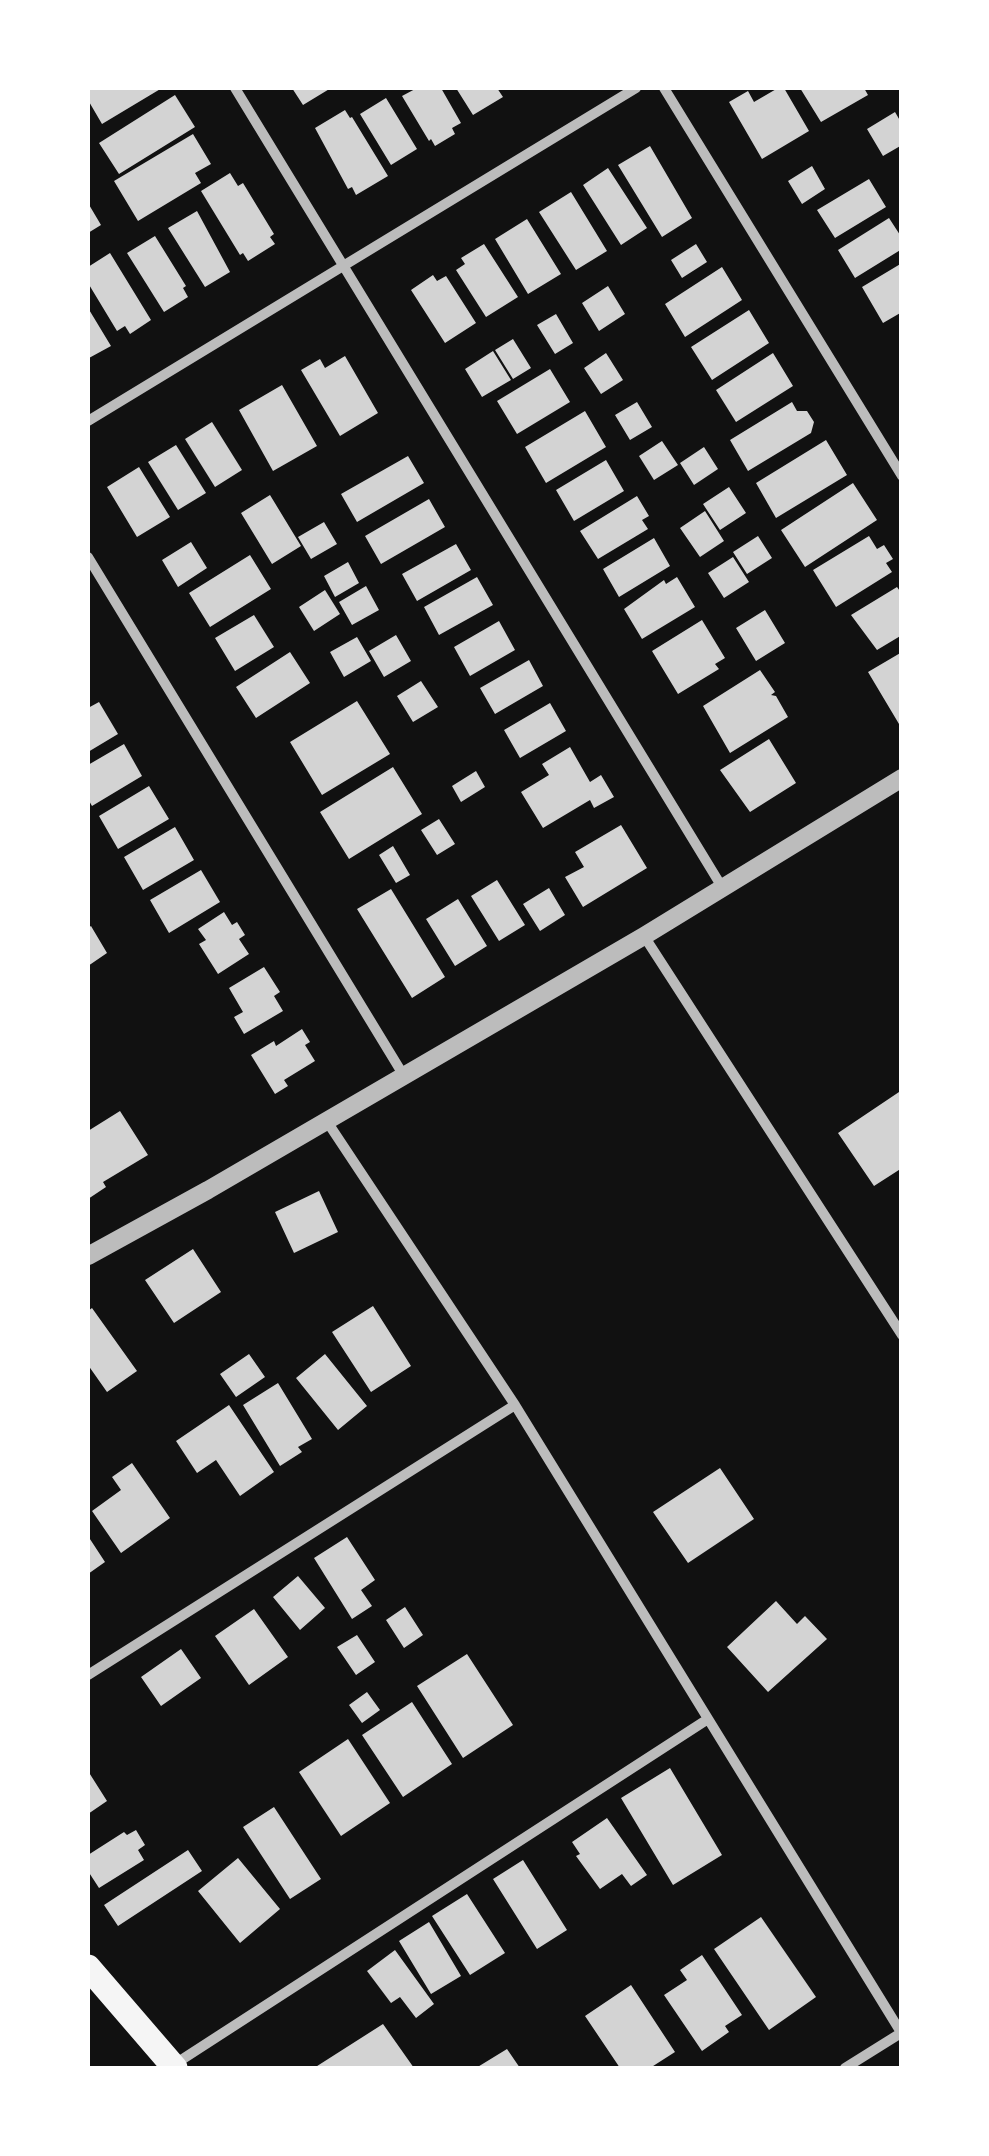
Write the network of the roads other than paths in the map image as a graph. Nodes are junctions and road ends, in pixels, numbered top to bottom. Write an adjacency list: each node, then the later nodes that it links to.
1 (234, 88): 4 (street)
2 (636, 88): 4 (street)
3 (664, 88): 6 (street)
4 (340, 264): 5 (street); 9 (street)
5 (88, 421)
6 (902, 476)
7 (88, 556): 11 (street)
8 (902, 778): 9 (street)
9 (722, 887): 10 (street)
10 (644, 936): 11 (street); 14 (street)
11 (404, 1076): 12 (street)
12 (326, 1120): 13 (street); 15 (street)
13 (88, 1256)
14 (902, 1335)
15 (515, 1405): 16 (street); 17 (street)
16 (88, 1675)
17 (708, 1719): 19 (street); 20 (street)
18 (88, 1967): 20 (main road)
19 (901, 2034): 21 (street)
20 (174, 2067)
21 (845, 2068)

